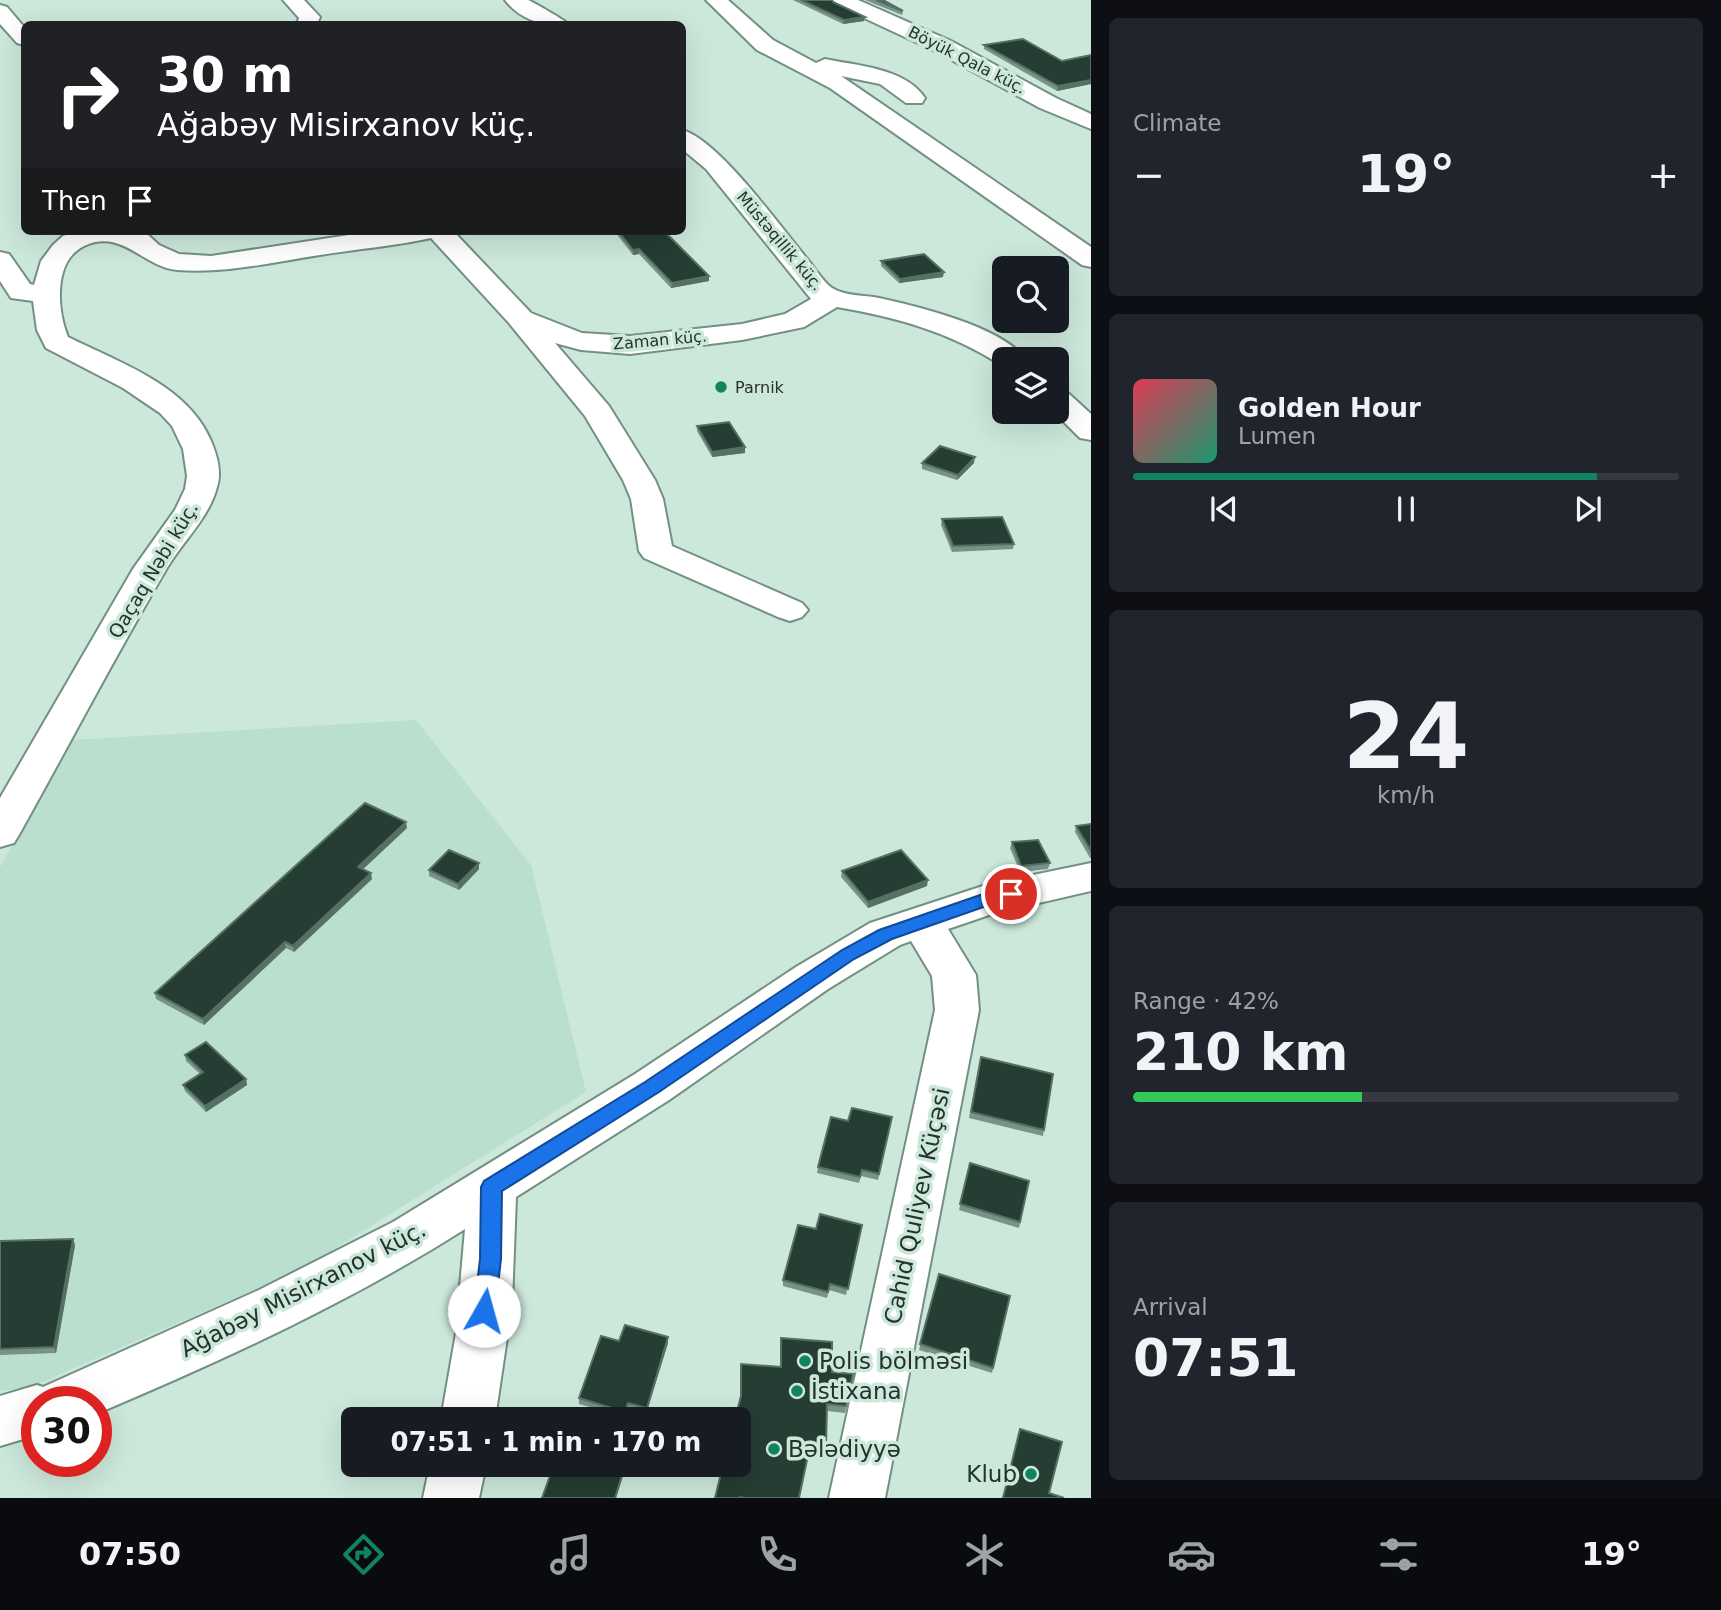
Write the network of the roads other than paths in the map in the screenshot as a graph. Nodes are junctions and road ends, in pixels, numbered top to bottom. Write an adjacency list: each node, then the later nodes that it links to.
1 (293, 0): 6 (street)
2 (514, 0): 7 (street)
3 (716, 0): 9 (street)
4 (841, 0): 11 (street, Böyük Qala küç.)
5 (0, 11): 8 (street)
6 (308, 21)
7 (551, 21)
8 (20, 41)
9 (802, 66): 10 (street); 18 (street)
10 (914, 98)
11 (1091, 122)
12 (686, 140): 20 (street, Müstəqillik küç.)
13 (100, 235): 19 (street, Qaçaq Nəbi küç.)
14 (124, 235): 15 (street, Qaçaq Nəbi küç.)
15 (400, 235)
16 (443, 235): 21 (street, Zaman küç.)
17 (0, 260): 19 (street)
18 (1091, 260)
19 (48, 294): 28 (street, Qaçaq Nəbi küç.)
20 (832, 298): 22 (street, Zaman küç.); 23 (street, Müstəqillik küç.)
21 (521, 319): 22 (street, Zaman küç.); 24 (street)
22 (630, 345): 24 (street)
23 (995, 347)
24 (559, 367): 27 (street)
25 (1069, 410): 26 (street)
26 (1091, 431)
27 (790, 610)
28 (0, 833)
29 (1091, 877): 30 (street, Ağabəy Misirxanov küç.)
30 (921, 921): 31 (street, Ağabəy Misirxanov küç.); 38 (street, Cahid Quliyev Küçəsi)
31 (491, 1187): 32 (street, Ağabəy Misirxanov küç.); 33 (street)
32 (102, 1386)
33 (471, 1407)
34 (21, 1415): 35 (street)
35 (0, 1421)
36 (455, 1477): 37 (street)
37 (451, 1498)
38 (857, 1498)

